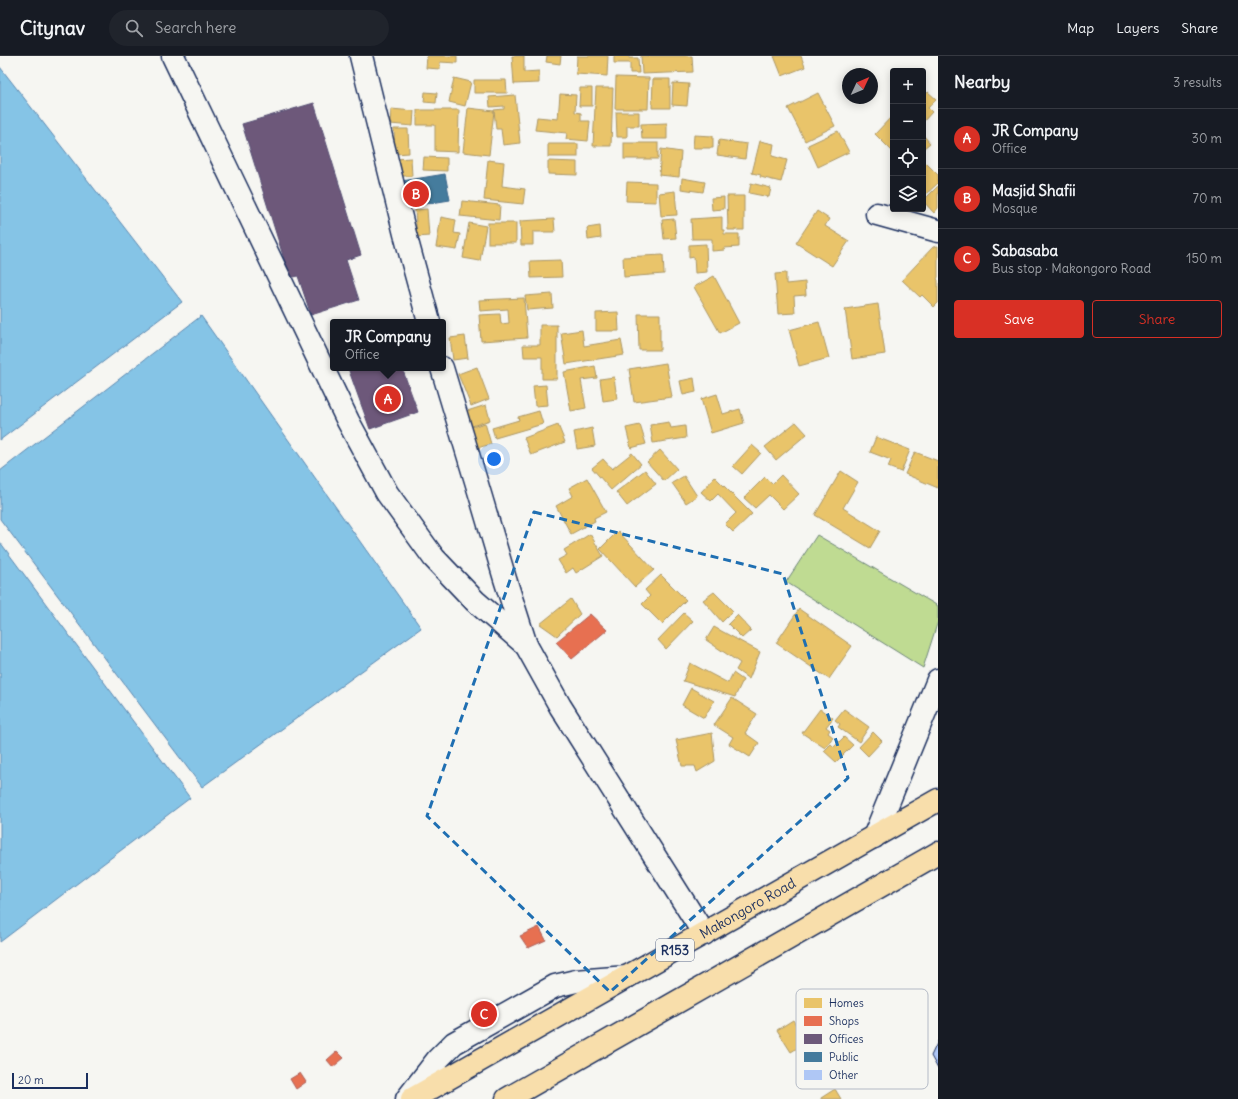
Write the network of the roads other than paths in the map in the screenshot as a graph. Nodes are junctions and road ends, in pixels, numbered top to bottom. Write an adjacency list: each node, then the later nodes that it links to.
1 (173, 56): 7 (street)
2 (361, 56): 5 (street)
3 (877, 214): 4 (street)
4 (938, 231)
5 (428, 319)
6 (443, 371): 7 (street)
7 (526, 645): 12 (street)
8 (938, 680): 10 (street)
9 (938, 800): 10 (main road, Makongoro Road / R153)
10 (874, 837): 12 (main road, Makongoro Road / R153)
11 (938, 853): 16 (main road)
12 (704, 934): 13 (main road, Makongoro Road / R153)
13 (627, 977): 14 (street); 15 (main road, Makongoro Road / R153)
14 (407, 1099)
15 (412, 1099)
16 (507, 1099)

